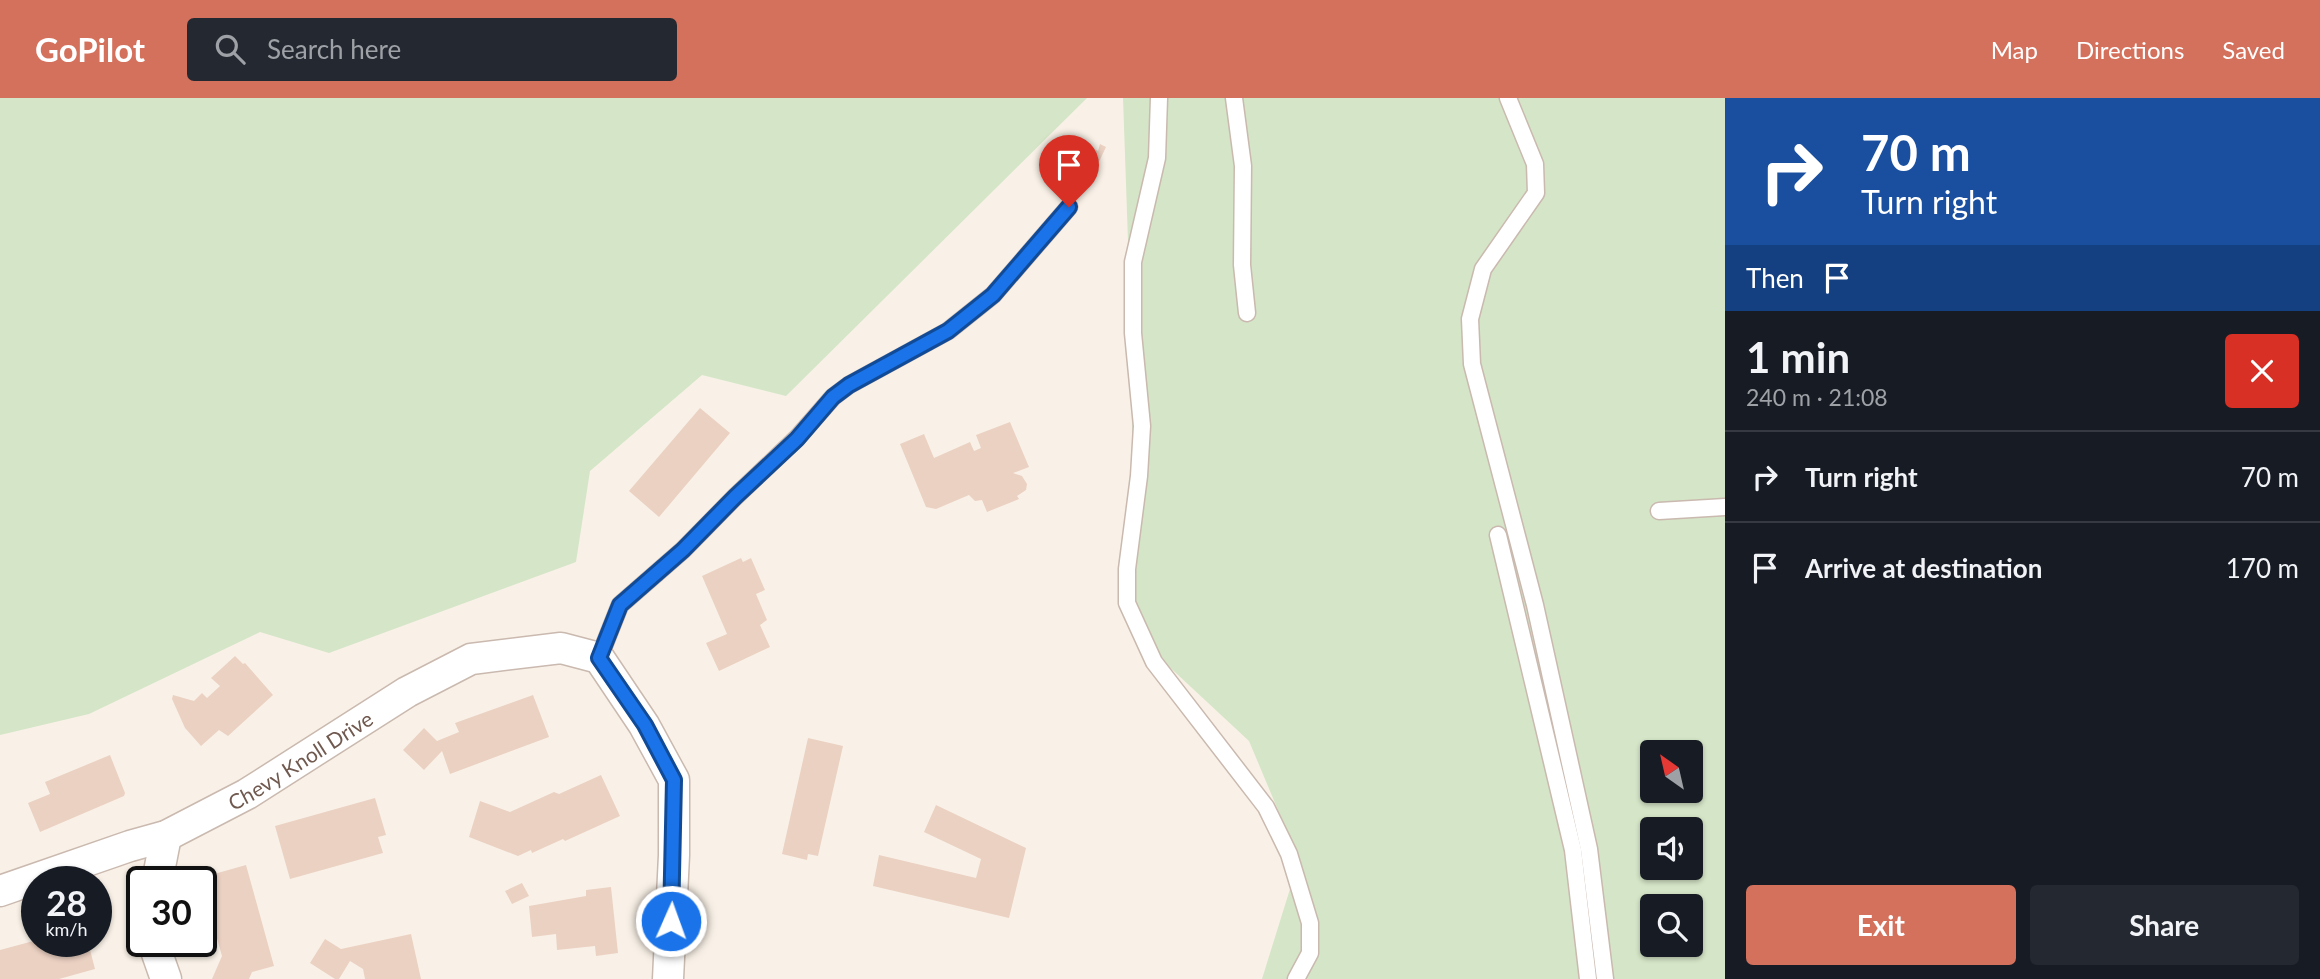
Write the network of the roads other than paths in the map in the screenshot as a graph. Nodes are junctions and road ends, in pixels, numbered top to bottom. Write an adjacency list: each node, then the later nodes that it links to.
1 (1159, 98): 16 (lane)
2 (1234, 98): 5 (lane)
3 (1508, 98): 18 (lane)
4 (1069, 207): 9 (lane)
5 (1247, 313)
6 (1725, 507): 7 (lane)
7 (1659, 511)
8 (1498, 535): 17 (lane)
9 (599, 658): 10 (street, Chevy Knoll Drive); 15 (street)
10 (166, 836): 11 (street); 12 (street, Chevy Knoll Drive)
11 (159, 866)
12 (0, 891)
13 (158, 957): 14 (street)
14 (166, 979)
15 (668, 979)
16 (1296, 979)
17 (1588, 979)
18 (1605, 979)

